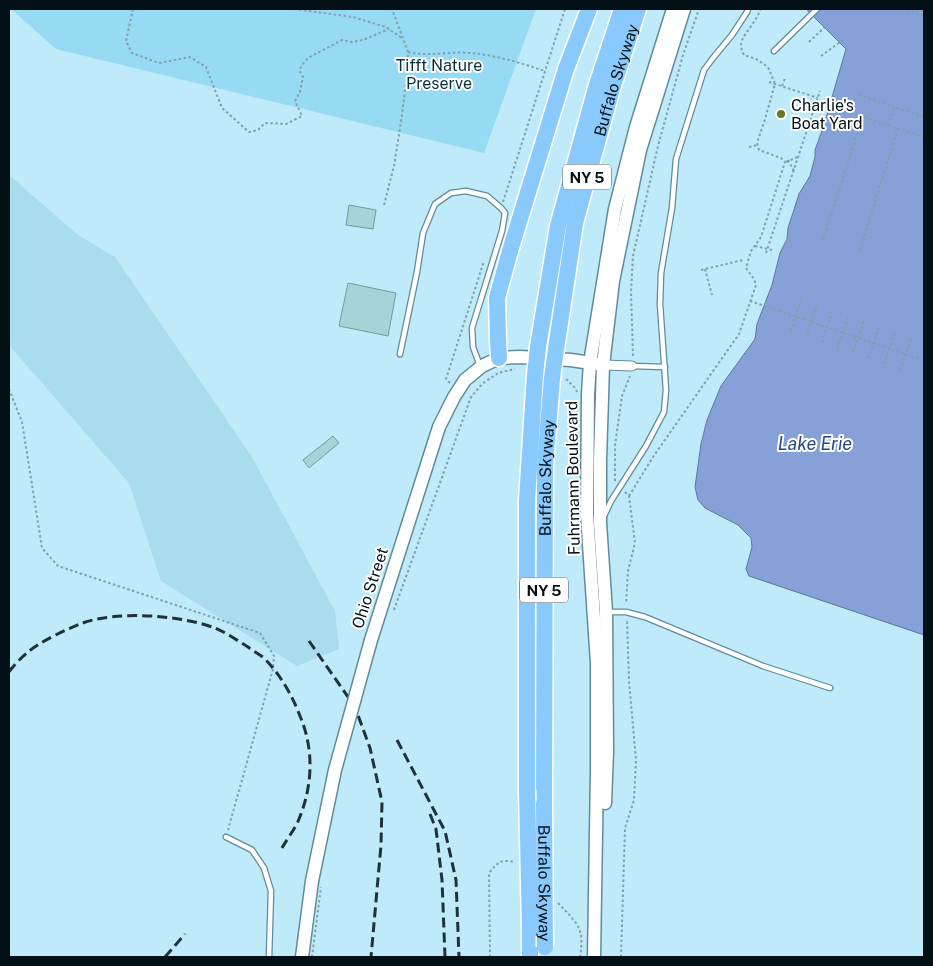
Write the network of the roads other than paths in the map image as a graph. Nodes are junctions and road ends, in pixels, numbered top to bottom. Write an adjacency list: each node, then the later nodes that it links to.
1 (589, 9): 10 (highway)
2 (622, 9): 23 (highway, Buffalo Skyway / NY 5, bridge)
3 (638, 9): 20 (highway, Buffalo Skyway / NY 5, bridge)
4 (673, 9): 11 (street, Fuhrmann Boulevard)
5 (684, 9): 12 (street, Fuhrmann Boulevard)
6 (748, 9): 14 (lane)
7 (817, 9): 8 (lane)
8 (774, 51)
9 (400, 354): 13 (lane)
10 (499, 358): 11 (street, Ohio Street); 13 (street, Ohio Street)
11 (590, 363): 12 (street, Ohio Street); 17 (street, Fuhrmann Boulevard)
12 (603, 365): 15 (street); 16 (street, Fuhrmann Boulevard)
13 (480, 367): 22 (street, Ohio Street, bridge)
14 (665, 367): 15 (lane); 16 (lane)
15 (631, 370)
16 (600, 528): 17 (street, Fuhrmann Boulevard)
17 (600, 613): 18 (lane); 24 (street, Fuhrmann Boulevard); 25 (street, Fuhrmann Boulevard)
18 (830, 688)
19 (226, 837): 21 (lane)
20 (545, 952)
21 (269, 957)
22 (302, 957)
23 (530, 957)
24 (594, 957)
25 (602, 957)

